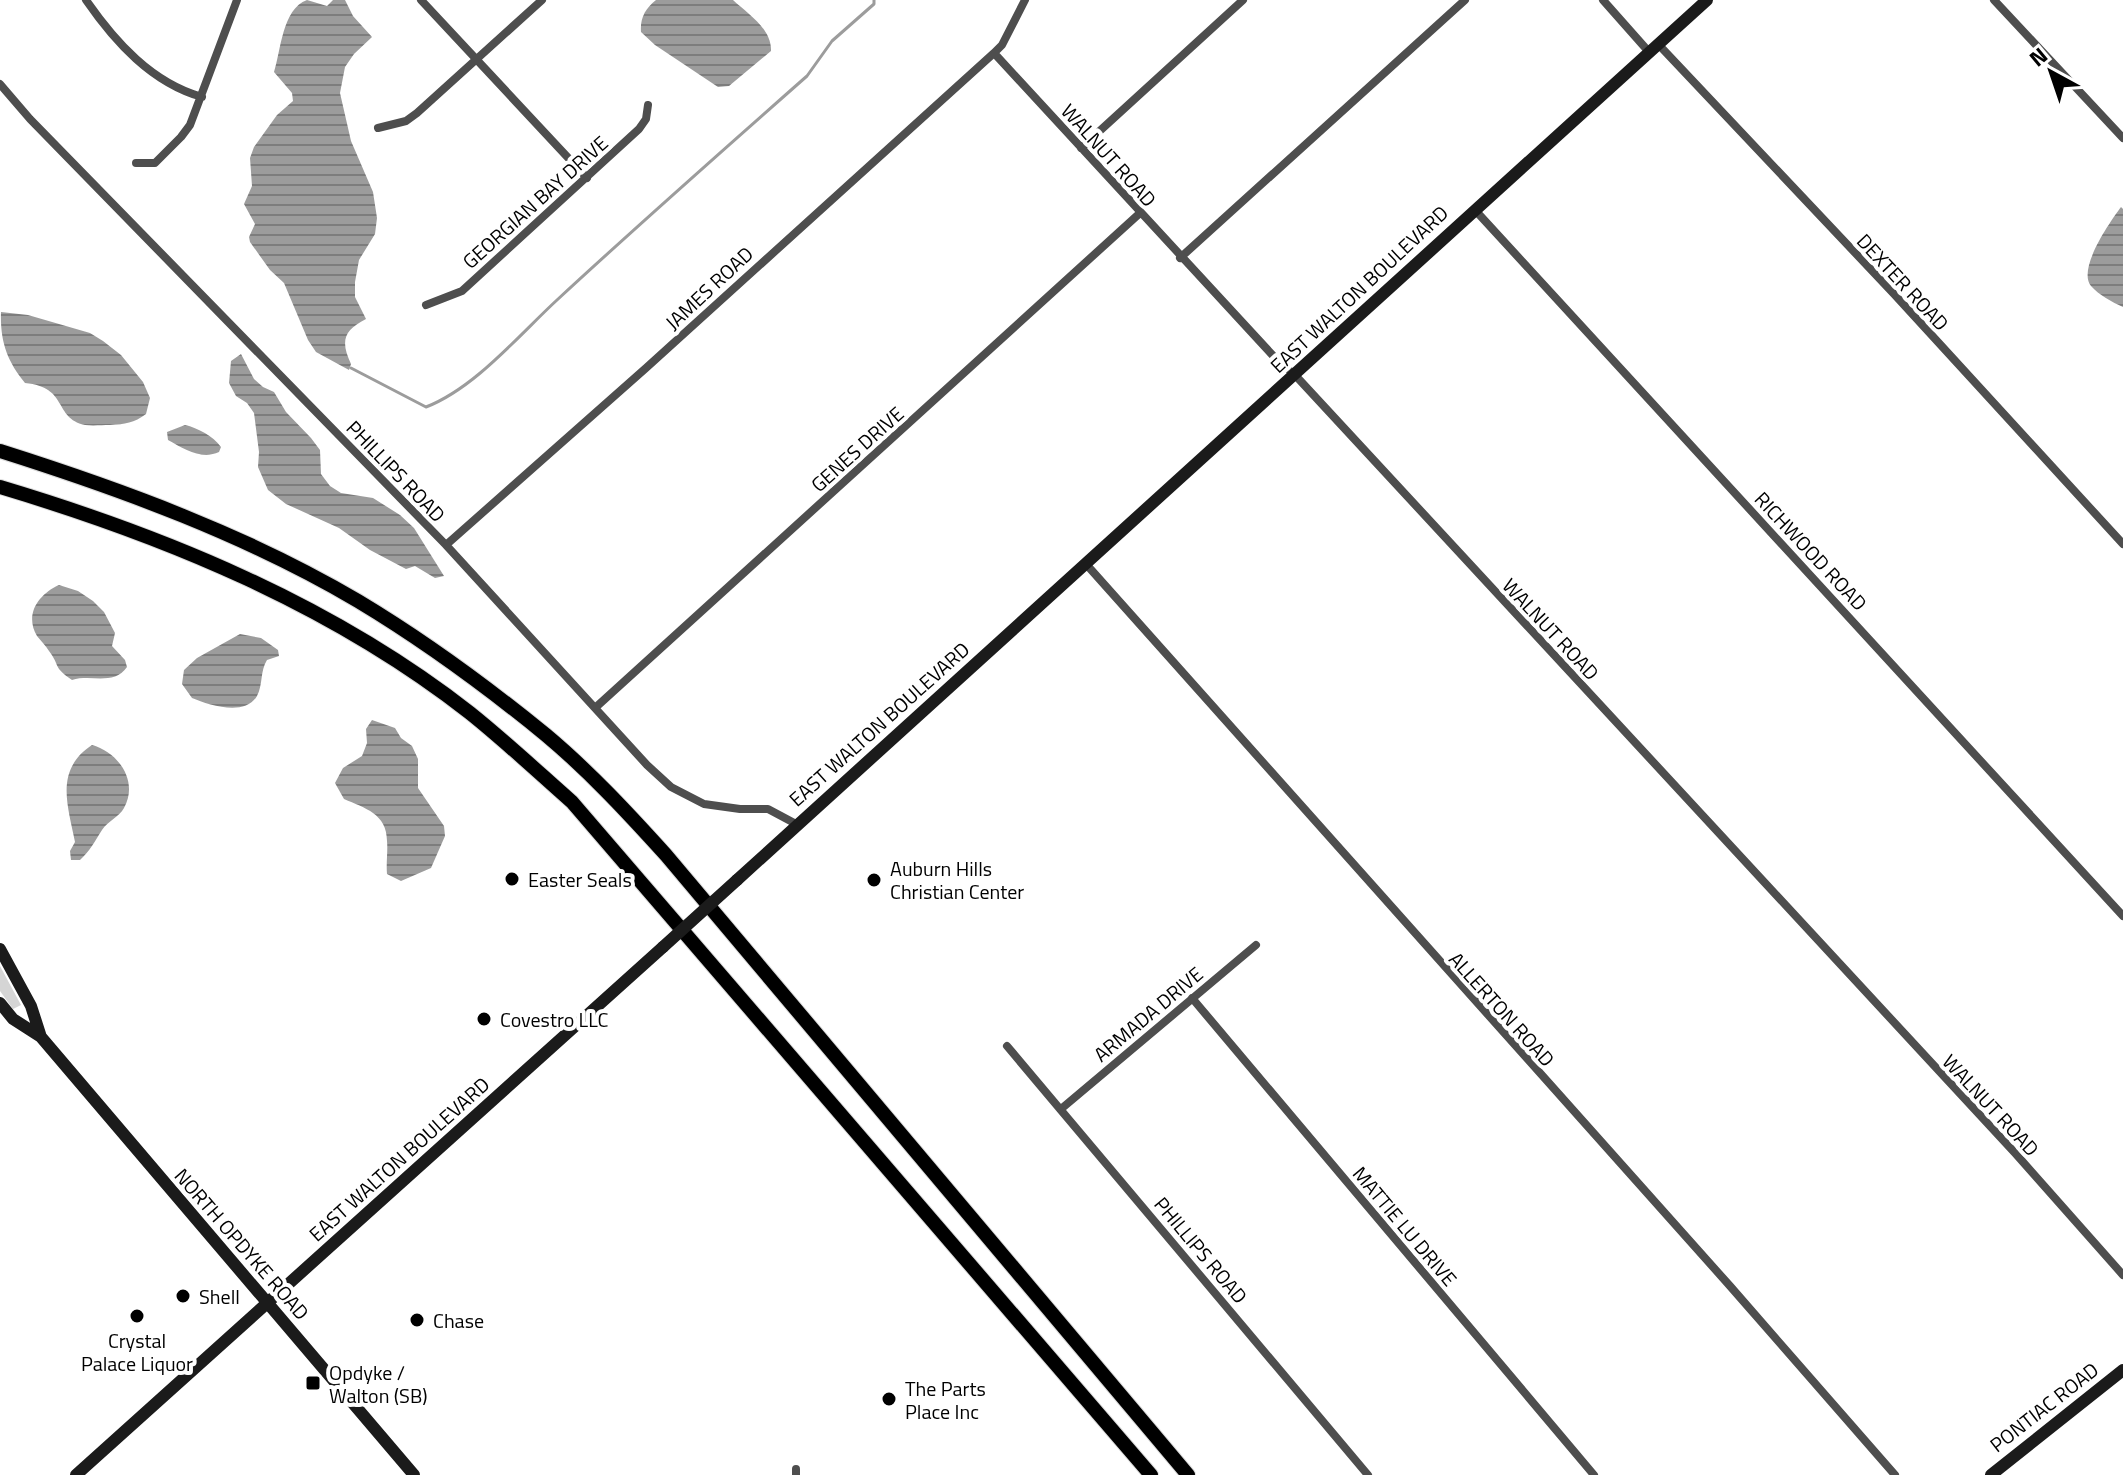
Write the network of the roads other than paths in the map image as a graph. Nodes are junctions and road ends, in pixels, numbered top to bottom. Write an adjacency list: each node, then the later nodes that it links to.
1 (86, 0): 15 (street)
2 (237, 0): 15 (street)
3 (421, 0): 13 (street)
4 (542, 0): 13 (street)
5 (1025, 0): 12 (street)
6 (1243, 0): 19 (street)
7 (1465, 0): 24 (street)
8 (1603, 0): 11 (street, DEXTER ROAD)
9 (1707, 0): 11 (main road, EAST WALTON BOULEVARD)
10 (1994, 0): 18 (street)
11 (1654, 48): 22 (main road, EAST WALTON BOULEVARD); 29 (street, DEXTER ROAD)
12 (994, 53): 19 (street, WALNUT ROAD); 30 (street, JAMES ROAD)
13 (476, 60): 17 (street); 21 (street)
14 (0, 84): 30 (street, PHILLIPS ROAD)
15 (202, 97): 20 (street)
16 (648, 105): 21 (street, GEORGIAN BAY DRIVE)
17 (378, 128)
18 (2123, 138)
19 (1081, 148): 23 (street, WALNUT ROAD)
20 (136, 163)
21 (587, 178): 25 (street, GEORGIAN BAY DRIVE)
22 (1475, 210): 26 (main road, EAST WALTON BOULEVARD); 34 (street, RICHWOOD ROAD)
23 (1140, 213): 24 (street, WALNUT ROAD); 32 (street, GENES DRIVE)
24 (1180, 258): 26 (street, WALNUT ROAD)
25 (426, 305)
26 (1295, 375): 31 (main road, EAST WALTON BOULEVARD); 42 (street, WALNUT ROAD)
27 (0, 451): 48 (highway)
28 (0, 487): 47 (highway)
29 (2123, 544)
30 (446, 545): 32 (street, PHILLIPS ROAD)
31 (1086, 564): 33 (main road, EAST WALTON BOULEVARD); 51 (street, ALLERTON ROAD)
32 (595, 708): 33 (street, PHILLIPS ROAD)
33 (798, 825): 43 (main road, EAST WALTON BOULEVARD, bridge)
34 (2123, 916)
35 (1256, 945): 37 (street, ARMADA DRIVE)
36 (0, 949): 39 (main road, NORTH OPDYKE ROAD)
37 (1192, 998): 41 (street, ARMADA DRIVE); 50 (street, MATTIE LU DRIVE)
38 (0, 1003): 39 (main road, NORTH OPDYKE ROAD)
39 (41, 1037): 43 (main road, NORTH OPDYKE ROAD)
40 (1007, 1046): 41 (street, PHILLIPS ROAD)
41 (1061, 1109): 49 (street, PHILLIPS ROAD)
42 (2123, 1275)
43 (267, 1303): 45 (main road, EAST WALTON BOULEVARD); 46 (main road, NORTH OPDYKE ROAD)
44 (2123, 1370): 52 (main road, PONTIAC ROAD)
45 (76, 1475)
46 (414, 1475)
47 (1151, 1475)
48 (1188, 1475)
49 (1368, 1475)
50 (1594, 1475)
51 (1895, 1475)
52 (1991, 1475)

